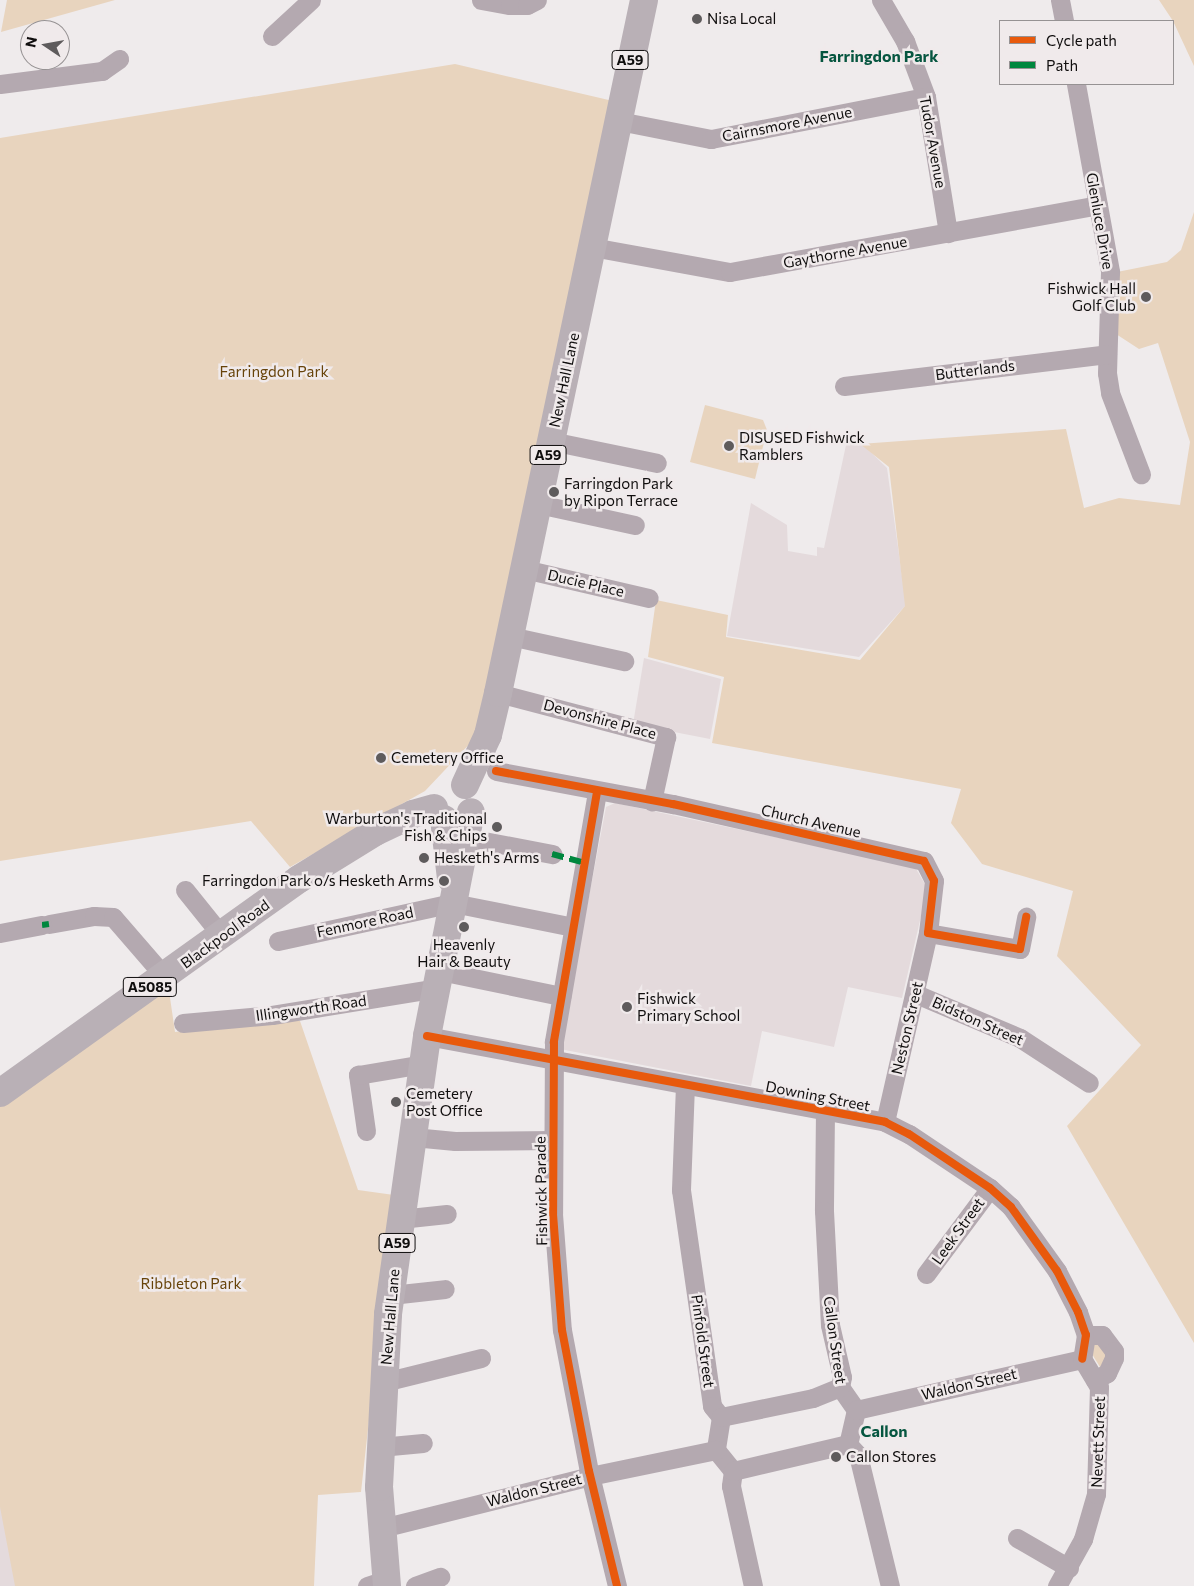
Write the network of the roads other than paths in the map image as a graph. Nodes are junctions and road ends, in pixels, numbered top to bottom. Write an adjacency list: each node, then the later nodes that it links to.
1 (312, 0): 8 (street)
2 (481, 0): 3 (street)
3 (537, 0)
4 (644, 0): 13 (highway, New Hall Lane / A59)
5 (881, 0): 12 (street, Tudor Avenue)
6 (1060, 0): 7 (street)
7 (1064, 20)
8 (272, 36)
9 (119, 59): 10 (street)
10 (0, 84)
11 (1076, 85): 14 (street, Glenluce Drive)
12 (926, 97): 13 (street, Cairnsmore Avenue); 15 (street, Tudor Avenue)
13 (619, 121): 16 (highway, New Hall Lane / A59)
14 (1098, 205): 15 (street, Gaythorne Avenue); 17 (street, Glenluce Drive)
15 (948, 233): 16 (street, Gaythorne Avenue)
16 (592, 247): 19 (highway, New Hall Lane / A59)
17 (1107, 354): 18 (street, Butterlands); 21 (street, Glenluce Drive)
18 (844, 386)
19 (551, 441): 20 (street); 22 (highway, New Hall Lane / A59)
20 (657, 463)
21 (1141, 474)
22 (538, 504): 23 (street); 24 (highway, New Hall Lane / A59)
23 (635, 525)
24 (524, 569): 25 (street, Ducie Place); 26 (highway, New Hall Lane / A59)
25 (649, 598)
26 (510, 636): 27 (street); 28 (highway, New Hall Lane / A59)
27 (624, 660)
28 (498, 693): 30 (highway, New Hall Lane / A59); 32 (street, Devonshire Place)
29 (496, 771): 31 (street, Church Avenue)
30 (465, 785): 33 (highway, A59); 33 (highway, A59)
31 (597, 792): 32 (street, Church Avenue); 38 (street, Fishwick Parade)
32 (652, 801): 40 (street, Church Avenue)
33 (455, 820): 34 (street); 36 (highway, New Hall Lane / A59); 41 (highway, Blackpool Road / A5085)
34 (552, 854)
35 (185, 890): 41 (street)
36 (453, 903): 38 (street); 42 (street, Fenmore Road); 44 (highway, New Hall Lane / A59)
37 (1026, 917): 40 (street)
38 (573, 927): 46 (street, Fishwick Parade)
39 (0, 933): 43 (street)
40 (928, 933): 45 (street, Neston Street)
41 (222, 936): 43 (highway, Blackpool Road / A5085)
42 (278, 941)
43 (165, 977): 53 (highway, Blackpool Road / A5085)
44 (439, 980): 46 (street); 47 (street, Illingworth Road); 48 (highway, New Hall Lane / A59)
45 (916, 994): 51 (street, Bidston Street); 55 (street, Neston Street)
46 (561, 996): 49 (street, Fishwick Parade)
47 (183, 1023)
48 (427, 1036): 49 (street, Downing Street); 50 (highway, New Hall Lane / A59)
49 (554, 1060): 52 (street, Downing Street); 58 (street, Fishwick Parade)
50 (423, 1064): 56 (street); 57 (highway, New Hall Lane / A59)
51 (1089, 1083)
52 (685, 1085): 54 (street, Downing Street); 72 (street, Pinfold Street)
53 (0, 1093)
54 (825, 1110): 55 (street, Downing Street); 70 (street, Callon Street)
55 (885, 1122): 59 (street, Downing Street)
56 (366, 1130)
57 (413, 1137): 58 (street); 61 (highway, New Hall Lane / A59)
58 (553, 1140): 78 (street, Fishwick Parade)
59 (990, 1188): 62 (street, Leek Street); 65 (street, Downing Street)
60 (447, 1214): 61 (street)
61 (400, 1219): 64 (highway, New Hall Lane / A59)
62 (926, 1274)
63 (445, 1288): 64 (street)
64 (391, 1294): 69 (highway, New Hall Lane / A59)
65 (1086, 1335): 67 (street); 68 (street, Nevett Street)
66 (481, 1358): 69 (street)
67 (1082, 1359): 68 (street, Nevett Street); 71 (street, Waldon Street)
68 (1095, 1380): 81 (street, Nevett Street)
69 (384, 1382): 75 (highway, New Hall Lane / A59)
70 (840, 1387): 71 (street, Callon Street); 72 (street)
71 (856, 1410): 74 (street)
72 (721, 1417): 76 (street)
73 (423, 1443): 75 (street)
74 (848, 1444): 77 (street); 87 (street)
75 (380, 1447): 79 (highway, New Hall Lane / A59)
76 (716, 1450): 77 (street); 78 (street, Waldon Street)
77 (733, 1471): 86 (street)
78 (590, 1476): 79 (street, Waldon Street); 85 (street, Fishwick Parade)
79 (382, 1528): 83 (highway, New Hall Lane / A59)
80 (1017, 1538): 81 (street)
81 (1069, 1568): 88 (street, Nevett Street)
82 (440, 1577): 84 (street)
83 (380, 1584)
84 (415, 1586)
85 (617, 1586)
86 (753, 1586)
87 (890, 1586)
88 (1057, 1586)

